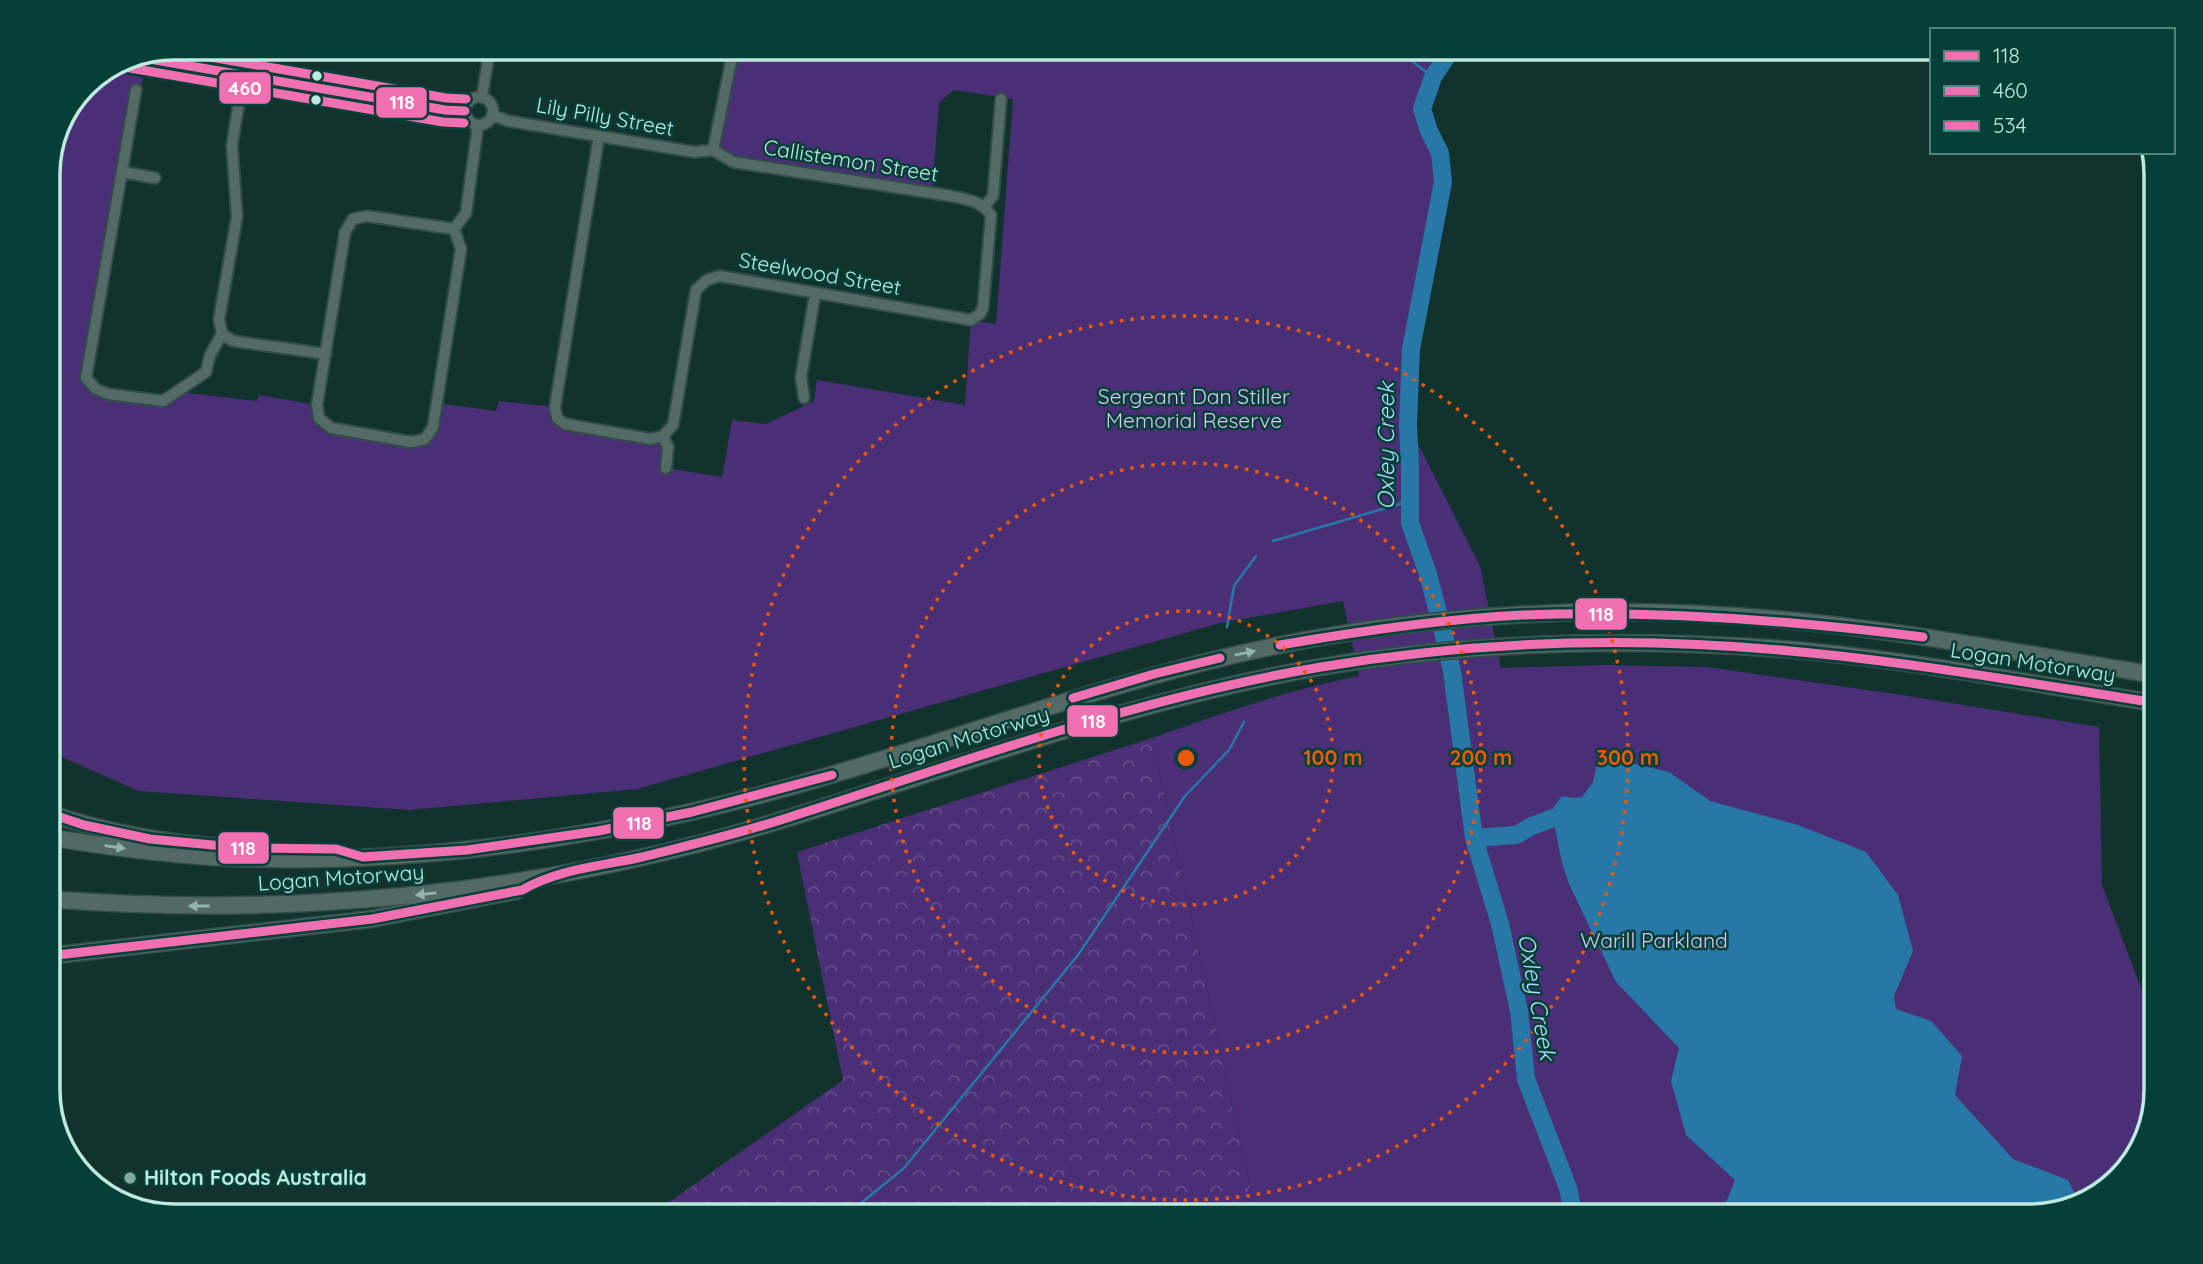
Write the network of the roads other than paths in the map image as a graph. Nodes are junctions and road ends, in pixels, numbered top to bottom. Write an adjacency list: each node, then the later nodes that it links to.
1 (488, 60): 6 (street)
2 (731, 60): 12 (street)
3 (163, 61): 4 (street)
4 (243, 76): 8 (street); 18 (street)
5 (136, 90): 13 (street)
6 (482, 97): 8 (street); 9 (street)
7 (1001, 99): 15 (street)
8 (465, 111): 10 (street)
9 (492, 116): 10 (street); 11 (street, Lily Pilly Street)
10 (478, 125): 16 (street)
11 (598, 136): 12 (street, Lily Pilly Street); 21 (street)
12 (713, 150): 15 (street, Callistemon Street)
13 (122, 172): 14 (street); 18 (street)
14 (155, 178)
15 (985, 206): 17 (street, Steelwood Street)
16 (454, 229): 19 (street); 19 (street)
17 (815, 294): 20 (street); 21 (street, Steelwood Street)
18 (222, 334): 19 (street)
19 (326, 355)
20 (804, 398)
21 (663, 436): 22 (street, Steelwood Street)
22 (666, 468)
23 (2144, 674): 27 (highway, Logan Motorway, one-way to 23)
24 (2144, 702): 28 (highway, Logan Motorway)
25 (60, 817): 27 (highway)
26 (60, 839): 27 (highway, Logan Motorway, one-way to 27)
27 (363, 857)
28 (542, 878): 29 (highway, Logan Motorway, one-way to 29); 30 (highway)
29 (60, 900)
30 (60, 954)

